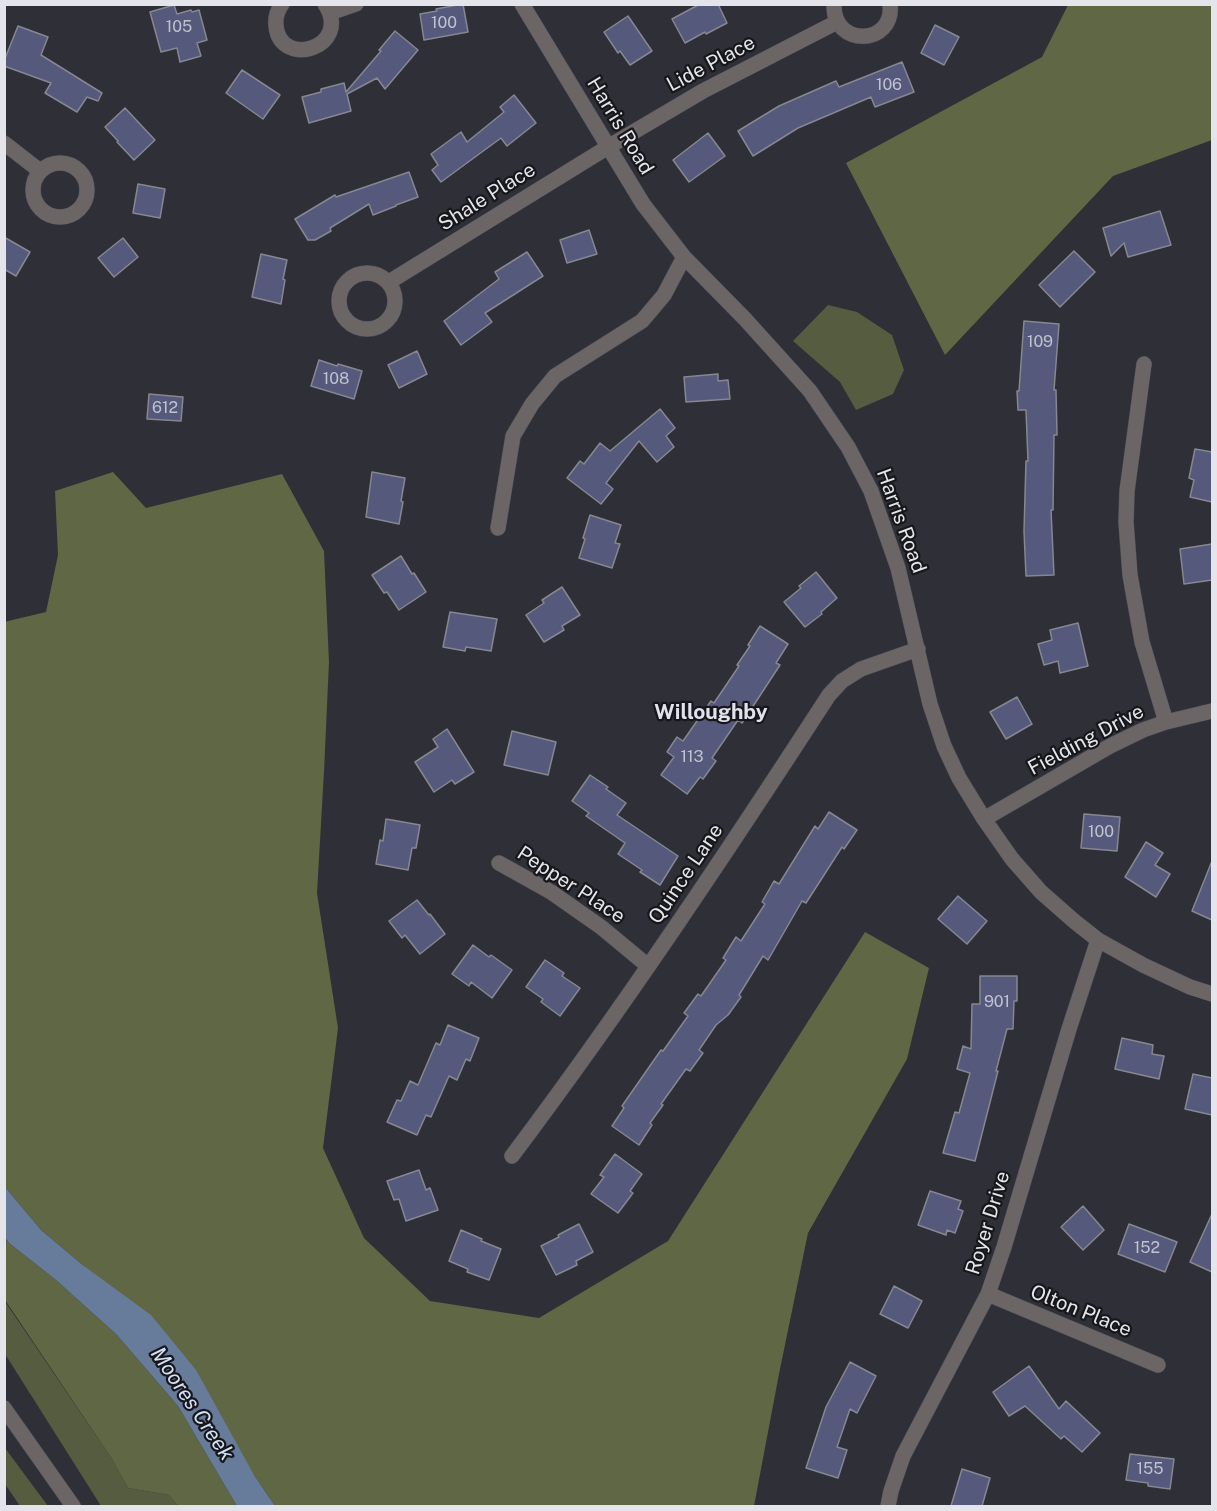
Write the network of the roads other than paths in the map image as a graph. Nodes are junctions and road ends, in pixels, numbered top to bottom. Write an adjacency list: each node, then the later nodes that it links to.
1 (282, 4): 6 (street)
2 (356, 4): 6 (street)
3 (522, 4): 9 (street, Harris Road)
4 (834, 4): 7 (street)
5 (890, 4): 7 (street)
6 (328, 9)
7 (837, 22): 9 (street, Lide Place)
8 (4, 143): 10 (street)
9 (608, 147): 11 (street, Harris Road); 12 (street, Shale Place)
10 (40, 171)
11 (684, 256): 14 (street); 15 (street, Harris Road)
12 (389, 282)
13 (1144, 364): 17 (street)
14 (498, 528)
15 (918, 649): 18 (street, Harris Road); 21 (street, Quince Lane)
16 (1212, 711): 17 (street, Fielding Drive)
17 (1166, 722): 18 (street, Fielding Drive)
18 (984, 819): 20 (street, Harris Road)
19 (499, 863): 21 (street, Pepper Place)
20 (1098, 940): 22 (street, Harris Road); 24 (street, Royer Drive)
21 (648, 966): 23 (street, Quince Lane)
22 (1212, 994)
23 (512, 1156)
24 (988, 1294): 25 (street, Olton Place); 28 (street, Royer Drive)
25 (1158, 1365)
26 (4, 1408): 27 (street)
27 (73, 1506)
28 (888, 1506)

